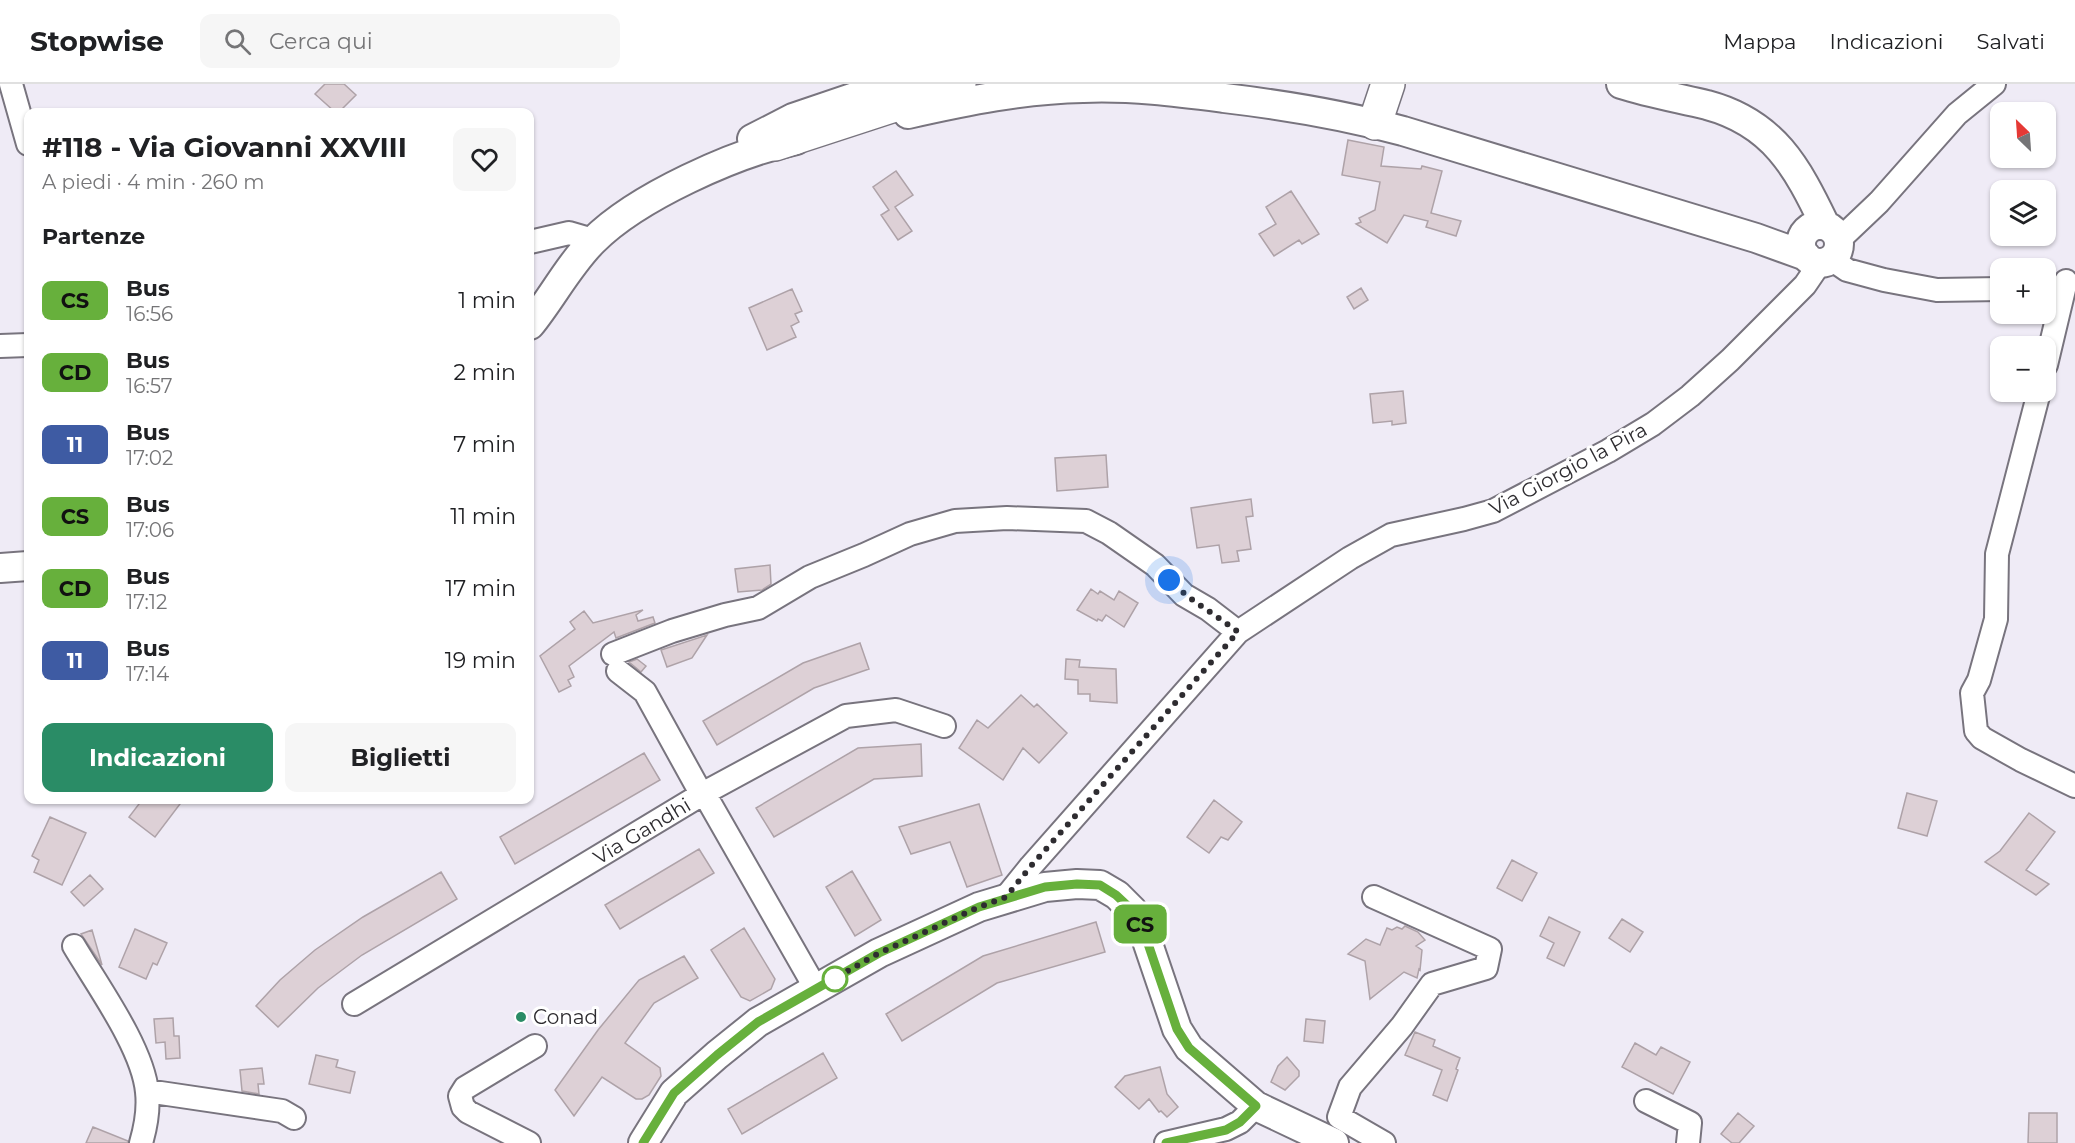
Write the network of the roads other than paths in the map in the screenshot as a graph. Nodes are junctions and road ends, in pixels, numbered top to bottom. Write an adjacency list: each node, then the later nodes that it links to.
1 (10, 84): 8 (street)
2 (893, 84): 10 (main road)
3 (958, 84): 9 (highway)
4 (1388, 84): 7 (highway)
5 (1621, 84): 13 (main road)
6 (1994, 84): 13 (street, Via Giorgio la Pira)
7 (1375, 123): 9 (main road); 13 (main road)
8 (24, 131)
9 (775, 144): 10 (main road)
10 (714, 168): 11 (main road)
11 (593, 240): 12 (street); 16 (main road)
12 (534, 241)
13 (1819, 244): 15 (street); 23 (street, Via Giorgio la Pira)
14 (2062, 281): 17 (street)
15 (1990, 289)
16 (534, 319)
17 (2052, 336)
18 (24, 345): 19 (street)
19 (0, 346)
20 (2036, 402): 25 (street)
21 (24, 566): 22 (main road)
22 (0, 568)
23 (1238, 632): 26 (street); 27 (street, Via Giorgio la Pira)
24 (944, 726): 26 (street, Via Gandhi)
25 (2075, 786)
26 (704, 793): 30 (street); 31 (street, Via Gandhi)
27 (1006, 897): 30 (main road); 35 (main road)
28 (1374, 897): 42 (street)
29 (74, 946): 33 (street)
30 (816, 989): 39 (main road)
31 (354, 1004)
32 (535, 1046): 38 (street)
33 (147, 1090): 36 (street); 37 (street)
34 (1646, 1101): 43 (street)
35 (1256, 1106): 40 (street); 41 (main road)
36 (294, 1118)
37 (141, 1143)
38 (529, 1143)
39 (643, 1143)
40 (1166, 1143)
41 (1334, 1143)
42 (1384, 1143)
43 (1688, 1143)

